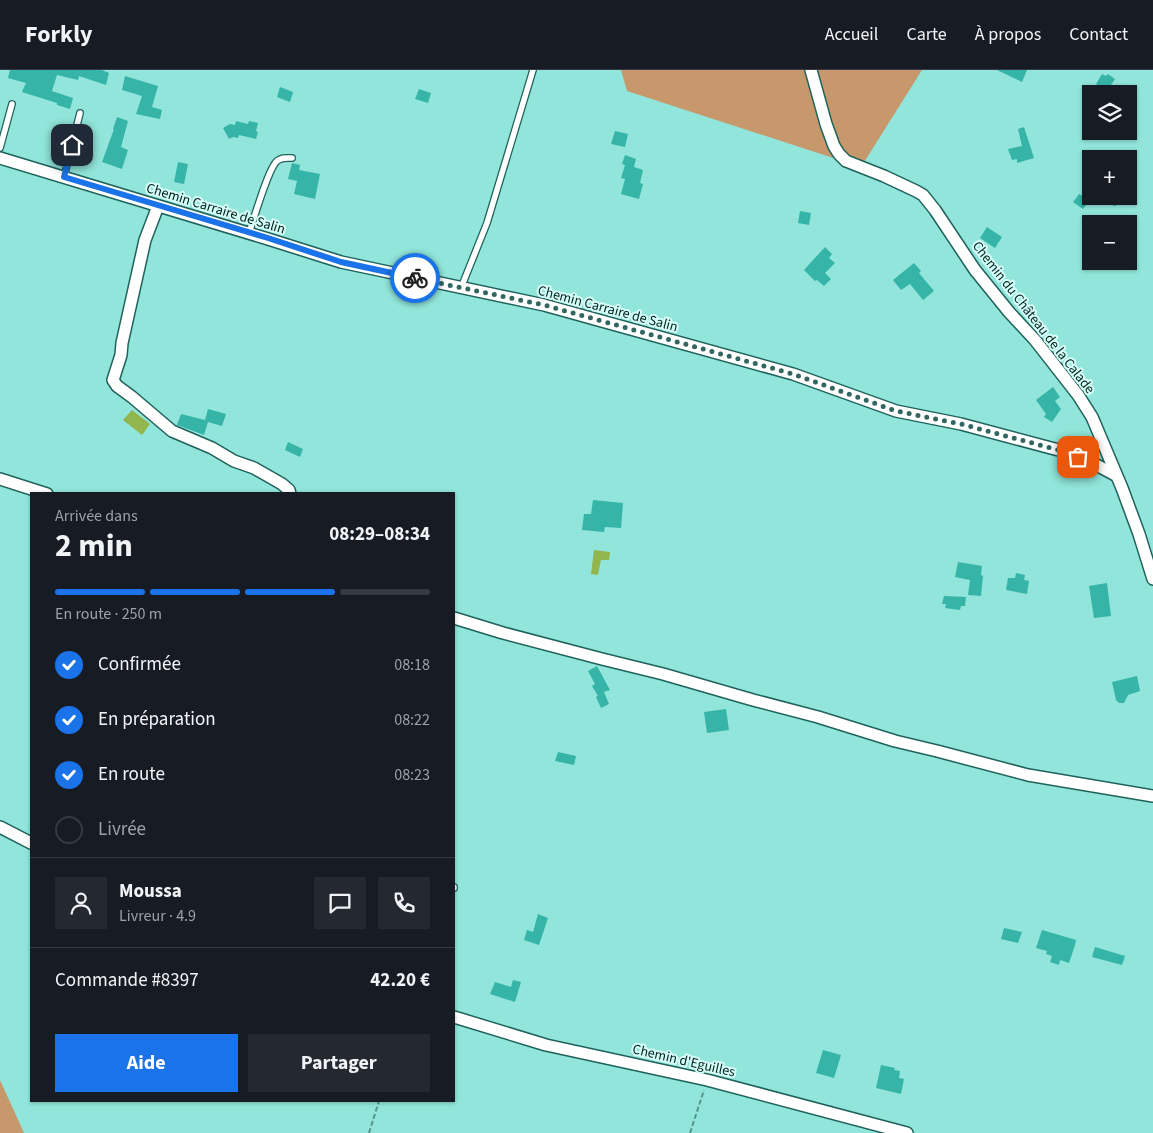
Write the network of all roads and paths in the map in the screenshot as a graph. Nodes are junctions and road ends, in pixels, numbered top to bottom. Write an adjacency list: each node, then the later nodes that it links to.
1 (533, 70): 11 (lane)
2 (811, 70): 12 (street, Chemin du Château de la Calade)
3 (12, 104): 5 (lane)
4 (80, 113): 8 (lane)
5 (0, 148)
6 (0, 158): 8 (street, Chemin Carraire de Salin)
7 (292, 158): 10 (lane)
8 (64, 177): 9 (street, Chemin Carraire de Salin)
9 (158, 206): 10 (street, Chemin Carraire de Salin); 15 (street)
10 (249, 233): 11 (street, Chemin Carraire de Salin)
11 (461, 288): 12 (street, Chemin Carraire de Salin)
12 (1116, 476): 16 (street, Chemin du Château de la Calade)
13 (0, 479): 14 (street)
14 (41, 492)
15 (290, 492)
16 (1153, 579)
17 (455, 618): 18 (street)
18 (1153, 796)
19 (0, 827): 20 (street)
20 (30, 842)
21 (455, 1018): 22 (street, Chemin d'Eguilles)
22 (707, 1080): 25 (path); 26 (street, Chemin d'Eguilles)
23 (379, 1102): 24 (path)
24 (369, 1133)
25 (690, 1133)
26 (907, 1133)

